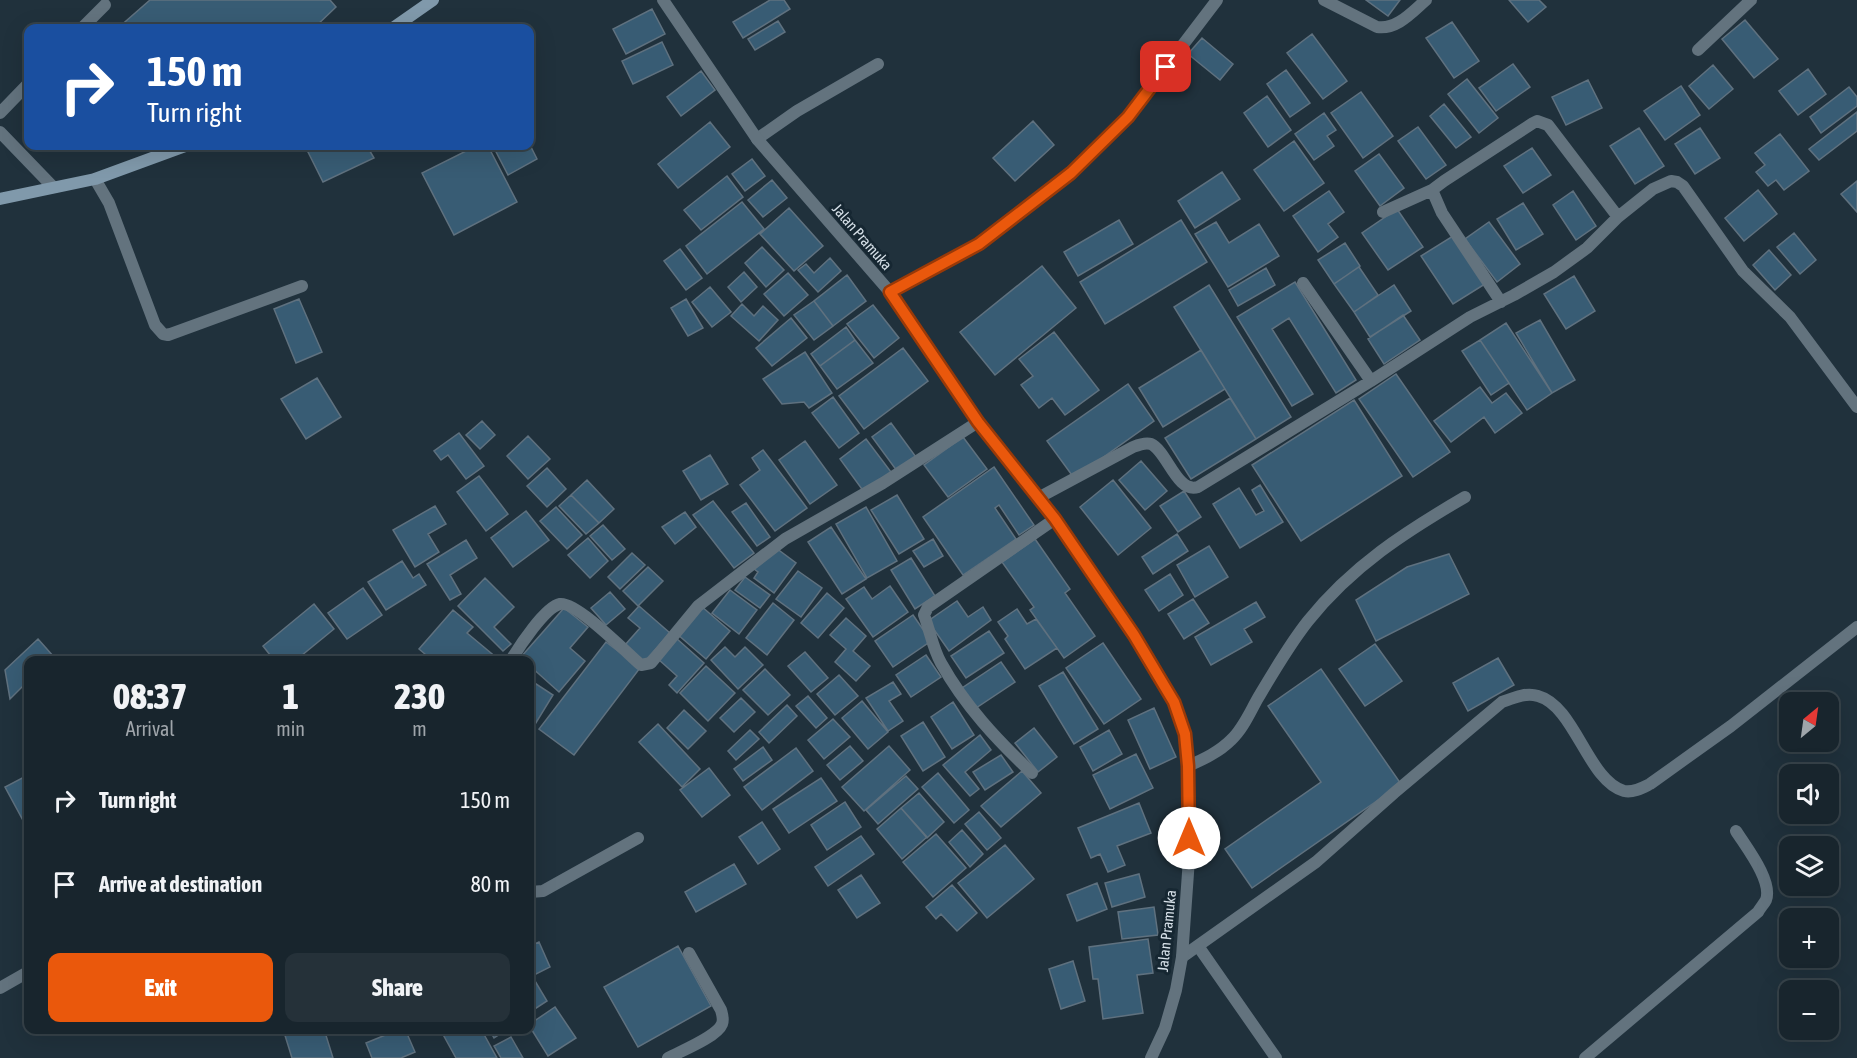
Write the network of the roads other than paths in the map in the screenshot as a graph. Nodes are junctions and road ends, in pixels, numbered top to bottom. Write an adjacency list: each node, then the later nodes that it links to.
1 (433, 0): 9 (main road)
2 (663, 0): 15 (street, Jalan Pramuka)
3 (1217, 0): 25 (street)
4 (1324, 0): 5 (street)
5 (1426, 0)
6 (1751, 0): 10 (street)
7 (105, 5): 8 (street)
8 (86, 24)
9 (399, 24)
10 (1698, 50)
11 (878, 64): 15 (street)
12 (24, 88): 13 (street)
13 (0, 113)
14 (0, 132): 18 (street)
15 (757, 139): 25 (street, Jalan Pramuka)
16 (174, 150): 17 (main road)
17 (95, 179): 18 (main road); 24 (street)
18 (53, 187): 20 (main road)
19 (1432, 190): 21 (street); 22 (street); 26 (street)
20 (0, 200)
21 (1383, 212)
22 (1618, 216): 26 (street); 28 (street)
23 (1303, 283): 27 (street)
24 (302, 286)
25 (890, 292): 29 (street, Jalan Pramuka)
26 (1501, 302): 27 (street)
27 (1371, 381): 31 (street)
28 (1857, 407)
29 (978, 422): 31 (street, Jalan Pramuka); 34 (street)
30 (1466, 497): 35 (street)
31 (1038, 498): 32 (street, Jalan Pramuka)
32 (1055, 519): 35 (street, Jalan Pramuka); 36 (street)
33 (1857, 627): 40 (street)
34 (514, 656)
35 (1188, 766): 42 (street, Jalan Pramuka)
36 (1032, 773)
37 (1736, 831): 48 (street)
38 (638, 838): 39 (street)
39 (534, 892)
40 (1198, 946): 42 (street); 47 (street)
41 (689, 953): 45 (street)
42 (1182, 957): 46 (street, Jalan Pramuka)
43 (24, 974): 44 (street)
44 (0, 988)
45 (668, 1058)
46 (1151, 1058)
47 (1276, 1058)
48 (1585, 1058)

